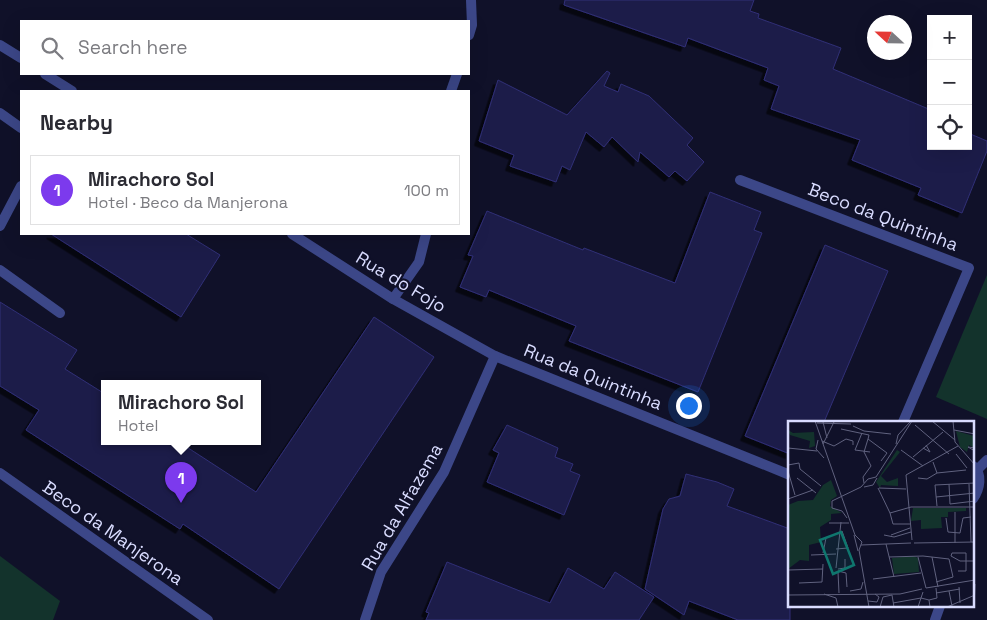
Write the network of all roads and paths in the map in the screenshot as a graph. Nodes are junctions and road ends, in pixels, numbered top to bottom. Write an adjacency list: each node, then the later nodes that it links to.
1 (471, 0): 2 (street)
2 (470, 32)
3 (0, 45): 4 (street)
4 (20, 57)
5 (47, 75): 7 (street)
6 (457, 75): 8 (street)
7 (70, 90)
8 (452, 90)
9 (0, 113): 10 (street)
10 (20, 127)
11 (740, 180): 20 (street, Beco da Quintinha)
12 (20, 188): 13 (street)
13 (0, 226)
14 (294, 235): 17 (street, Rua do Fojo)
15 (426, 235): 17 (street)
16 (0, 270): 18 (street)
17 (393, 299): 19 (street, Rua do Fojo)
18 (60, 313)
19 (495, 356): 24 (street, Rua da Quintinha); 28 (street, Rua da Alfazema)
20 (904, 421)
21 (987, 460): 22 (street)
22 (980, 472): 25 (street)
23 (0, 473): 27 (street, Beco da Manjerona)
24 (788, 474)
25 (974, 498)
26 (939, 608): 29 (street)
27 (208, 620)
28 (365, 620)
29 (935, 620)

